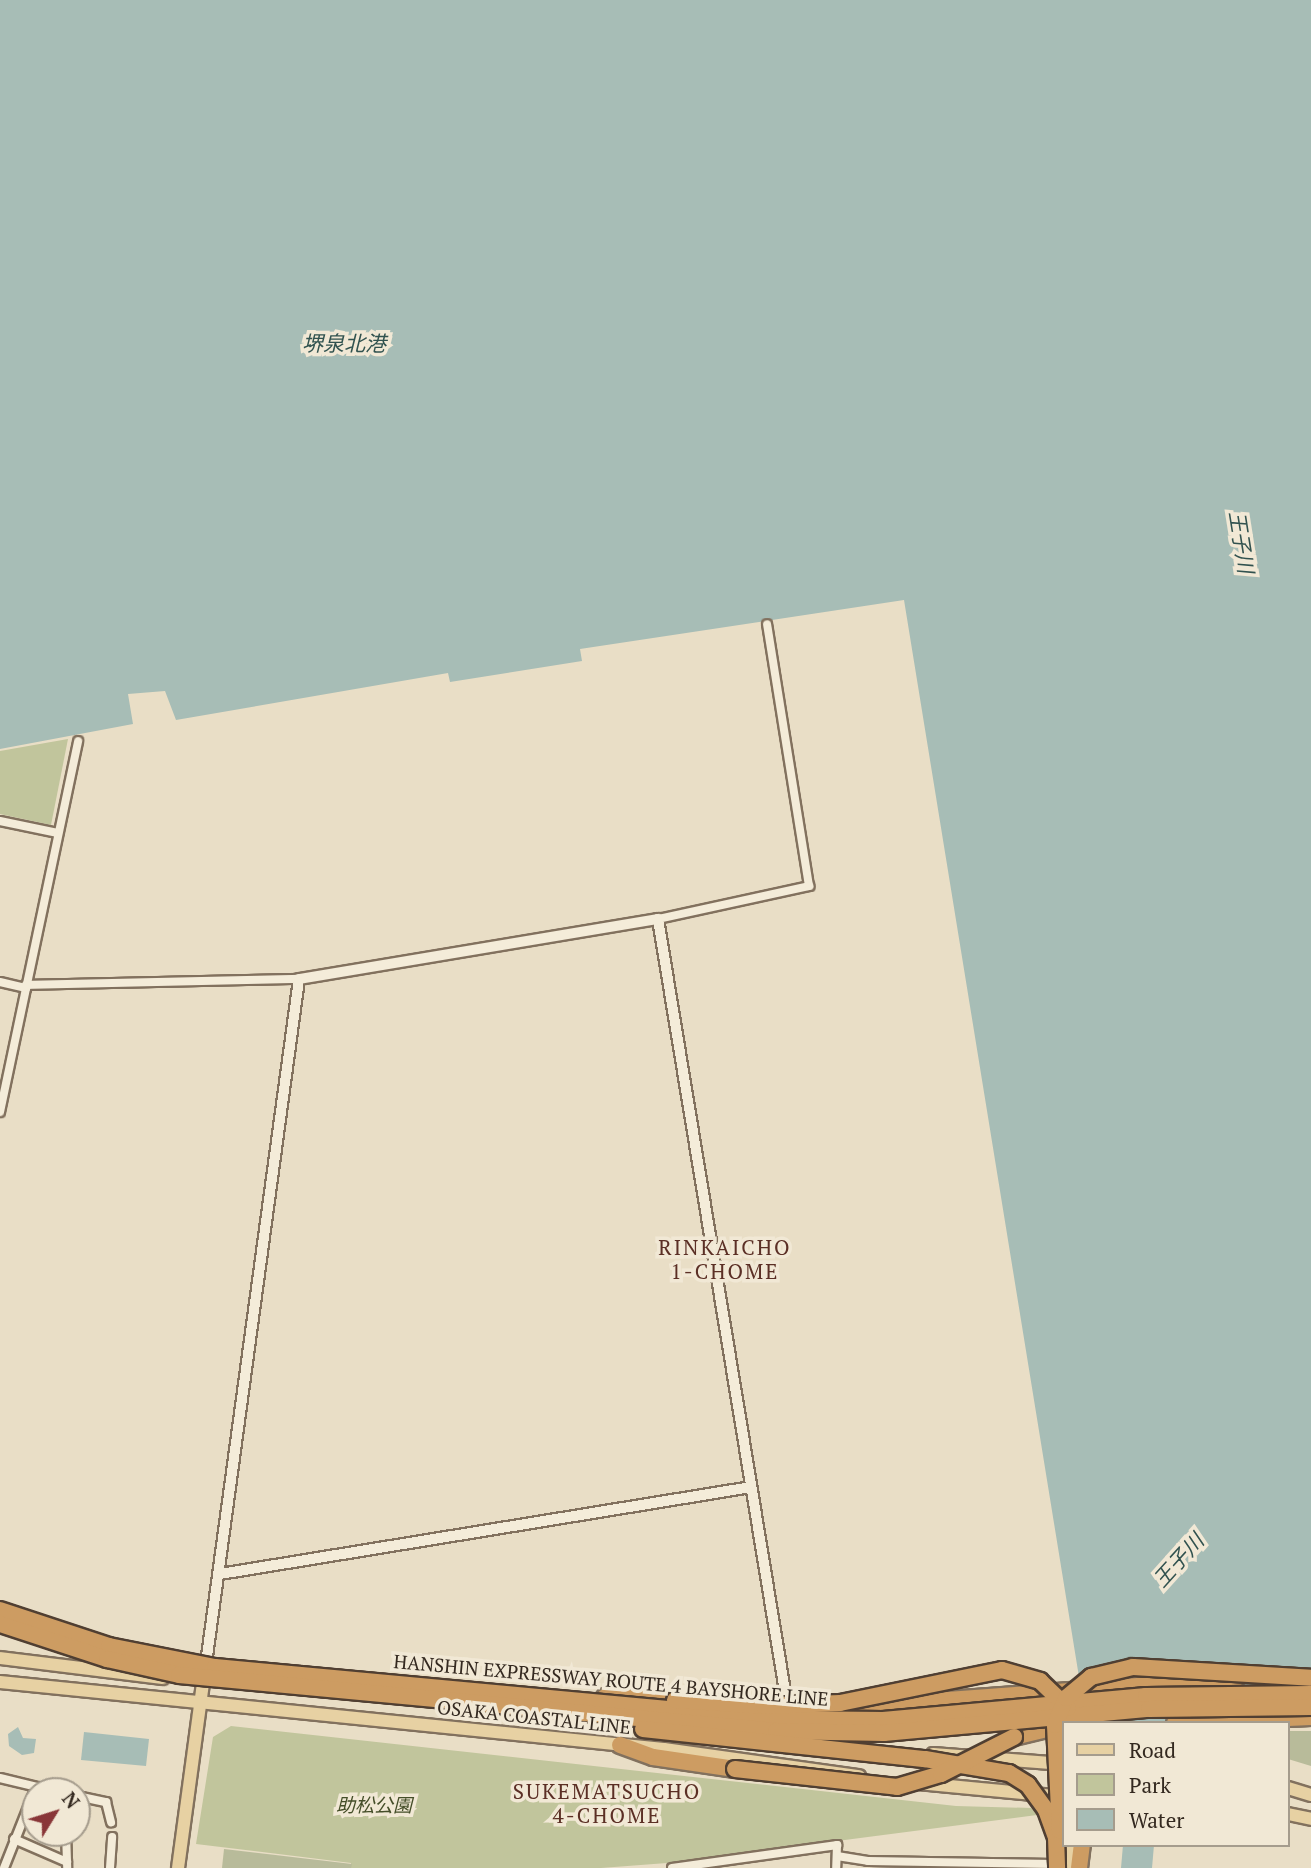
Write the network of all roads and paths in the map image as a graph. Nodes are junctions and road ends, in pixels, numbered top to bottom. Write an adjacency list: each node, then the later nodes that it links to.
1 (767, 624): 5 (street)
2 (78, 741): 4 (street)
3 (0, 821): 4 (street)
4 (58, 833): 8 (street)
5 (658, 919): 6 (street); 12 (street)
6 (299, 979): 8 (street); 13 (street)
7 (0, 982): 8 (street)
8 (26, 986): 10 (street)
9 (0, 1060): 10 (street)
10 (10, 1063): 11 (street)
11 (0, 1112)
12 (751, 1487): 13 (street); 26 (street)
13 (220, 1574): 19 (street)
14 (0, 1610): 20 (highway, HANSHIN EXPRESSWAY ROUTE 4 BAYSHORE LINE, bridge)
15 (0, 1624): 22 (highway, HANSHIN EXPRESSWAY ROUTE 4 BAYSHORE LINE, bridge)
16 (0, 1658): 19 (main road, OSAKA COASTAL LINE)
17 (1311, 1680): 26 (highway, bridge); 57 (highway, bridge)
18 (0, 1682): 23 (main road, OSAKA COASTAL LINE)
19 (203, 1683): 23 (main road); 27 (main road, OSAKA COASTAL LINE)
20 (504, 1694): 21 (highway, HANSHIN EXPRESSWAY ROUTE 4 BAYSHORE LINE, bridge); 29 (highway, bridge)
21 (1311, 1694)
22 (422, 1701): 24 (highway, HANSHIN EXPRESSWAY ROUTE 4 BAYSHORE LINE, bridge); 57 (highway, bridge)
23 (201, 1705): 34 (main road, OSAKA COASTAL LINE); 60 (main road)
24 (1197, 1707): 25 (highway, HANSHIN EXPRESSWAY ROUTE 4 BAYSHORE LINE, bridge); 30 (highway, bridge)
25 (1311, 1707)
26 (788, 1709): 27 (main road); 33 (street)
27 (522, 1714): 33 (main road, OSAKA COASTAL LINE)
28 (1311, 1717): 31 (highway)
29 (1075, 1721)
30 (1096, 1721)
31 (1220, 1721)
32 (1062, 1726): 34 (highway, bridge)
33 (791, 1740): 35 (main road, OSAKA COASTAL LINE)
34 (620, 1745): 40 (main road, OSAKA COASTAL LINE)
35 (1062, 1764): 40 (main road)
36 (0, 1778): 37 (street)
37 (21, 1783)
38 (1290, 1789): 39 (main road)
39 (1311, 1794)
40 (1047, 1796): 41 (main road, OSAKA COASTAL LINE); 57 (main road)
41 (1062, 1797)
42 (91, 1799): 45 (street)
43 (1290, 1814): 44 (main road)
44 (1311, 1819)
45 (111, 1822)
46 (21, 1826): 48 (street)
47 (112, 1837): 59 (street)
48 (14, 1839): 53 (street); 58 (street)
49 (66, 1847): 53 (street)
50 (1074, 1847): 63 (highway)
51 (1081, 1847): 63 (highway)
52 (837, 1856): 54 (street); 61 (street); 62 (street)
53 (67, 1865)
54 (896, 1865): 55 (street)
55 (965, 1866): 56 (street)
56 (1023, 1867): 57 (street)
57 (1056, 1867)
58 (4, 1868)
59 (110, 1868)
60 (178, 1868)
61 (672, 1868)
62 (836, 1868)
63 (1076, 1868)

